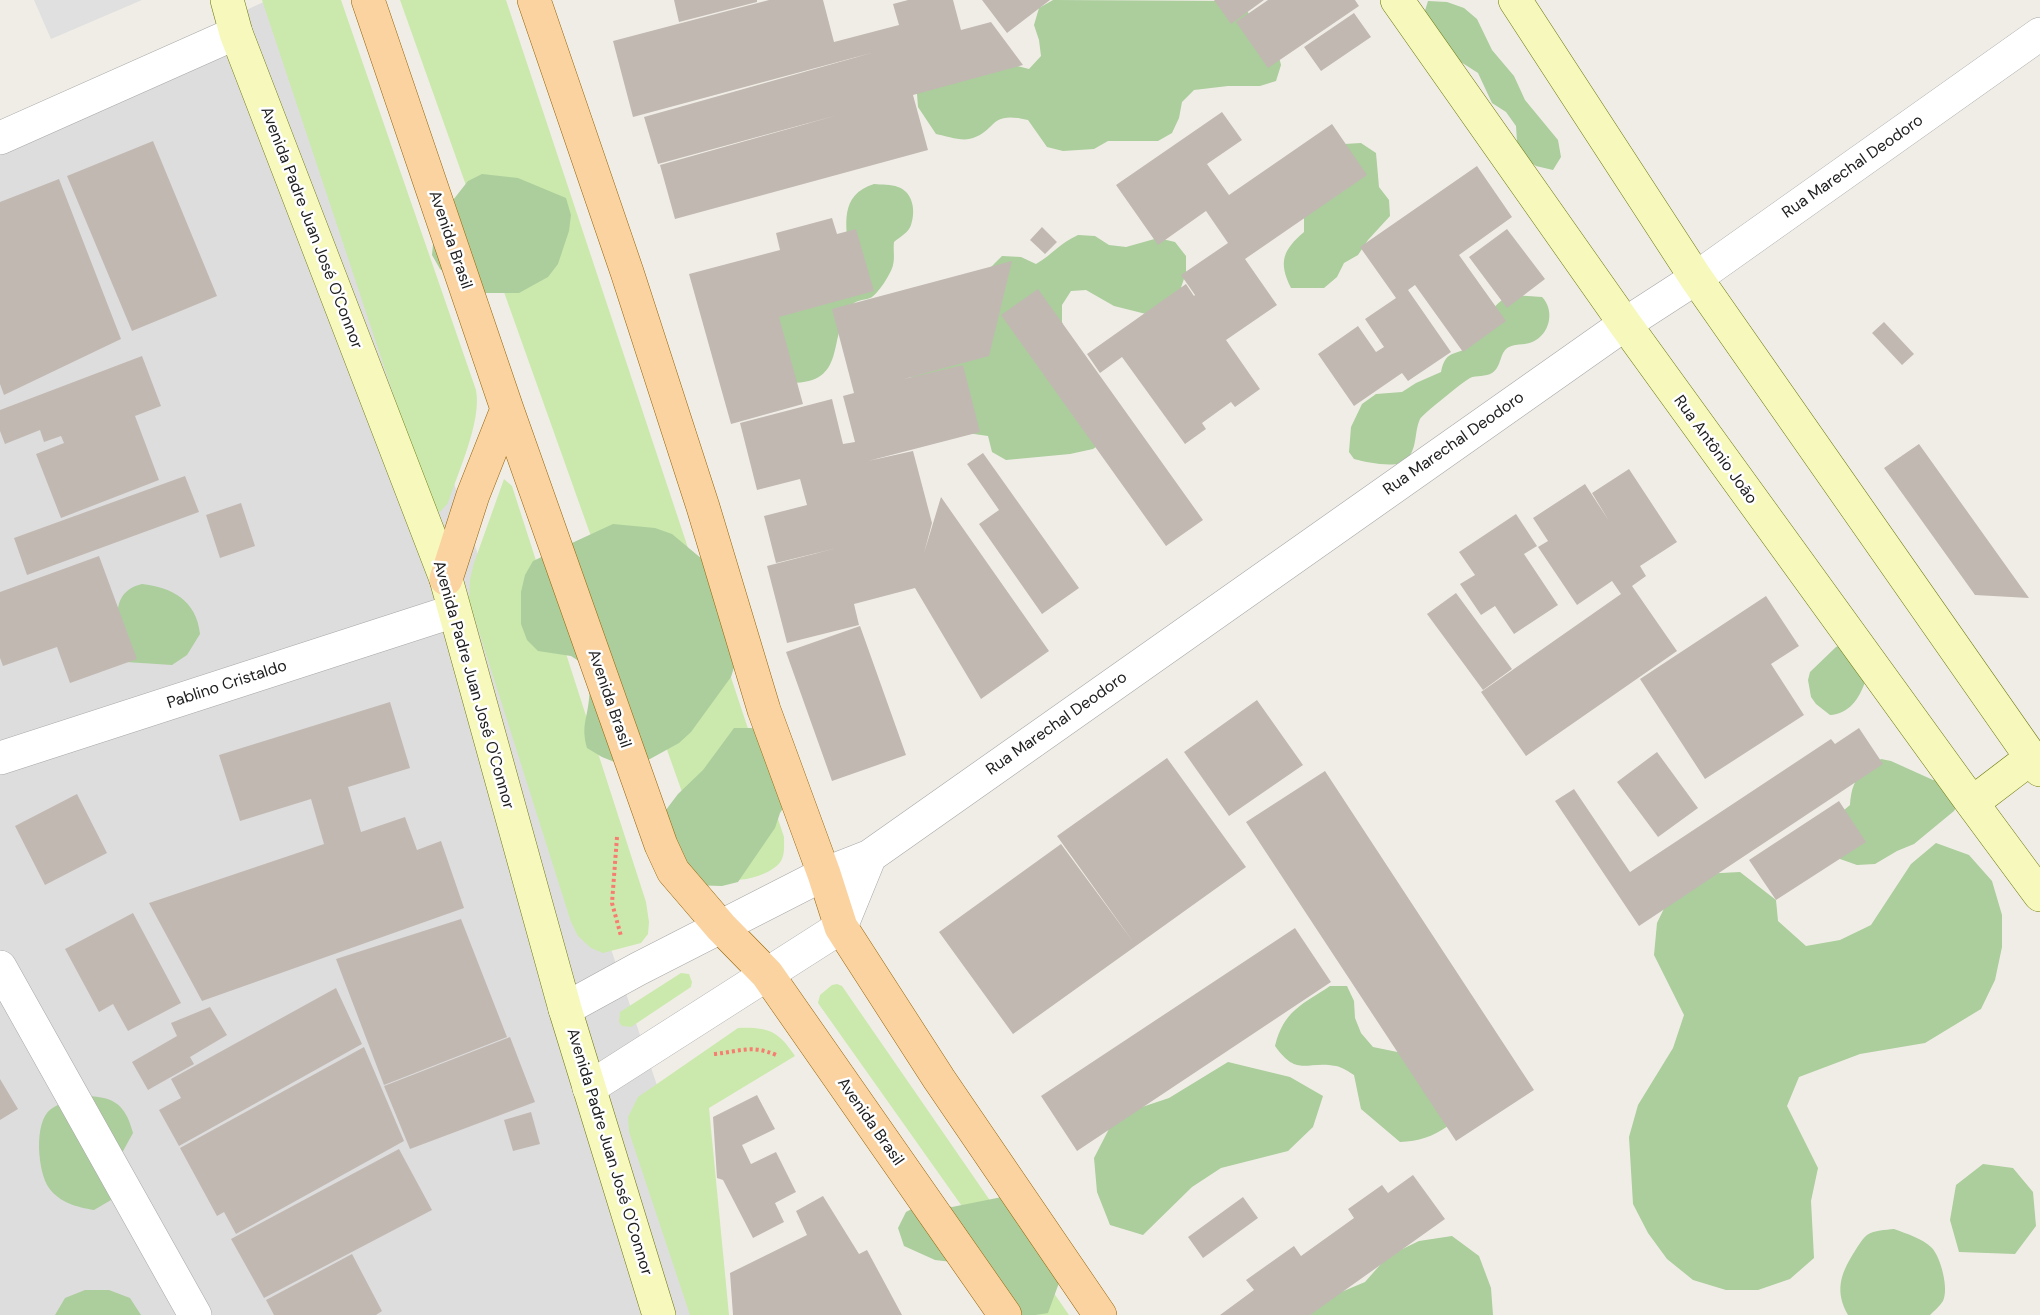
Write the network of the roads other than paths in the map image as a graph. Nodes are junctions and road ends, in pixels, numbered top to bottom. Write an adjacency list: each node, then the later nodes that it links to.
1 (227, 0): 6 (main road, Avenida Padre Juan José O'Connor)
2 (368, 0): 11 (main road, Avenida Brasil)
3 (534, 0): 18 (main road)
4 (1515, 0): 9 (main road)
5 (1409, 4): 10 (main road, Rua Antônio João)
6 (236, 33): 8 (street); 12 (main road, Avenida Padre Juan José O'Connor)
7 (2040, 34): 9 (street, Rua Marechal Deodoro)
8 (0, 138)
9 (1696, 278): 10 (street, Rua Marechal Deodoro); 15 (main road)
10 (1624, 324): 16 (main road, Rua Antônio João); 17 (street, Rua Marechal Deodoro)
11 (507, 409): 12 (main road); 20 (main road, Avenida Brasil)
12 (446, 579): 13 (main road, Avenida Padre Juan José O'Connor)
13 (454, 611): 14 (street, Pablino Cristaldo); 24 (main road, Avenida Padre Juan José O'Connor)
14 (0, 758)
15 (2036, 764): 16 (main road)
16 (1972, 803): 19 (main road, Rua Antônio João)
17 (870, 856): 18 (street, Rua Marechal Deodoro); 21 (street)
18 (824, 874): 20 (street, Rua Marechal Deodoro); 21 (main road)
19 (2040, 895)
20 (721, 927): 23 (main road, Avenida Brasil); 24 (street, Rua Marechal Deodoro)
21 (841, 927): 23 (street); 29 (main road)
22 (0, 967): 26 (street)
23 (767, 974): 25 (street); 28 (main road, Avenida Brasil)
24 (565, 1009): 25 (main road, Avenida Padre Juan José O'Connor)
25 (589, 1088): 27 (main road, Avenida Padre Juan José O'Connor)
26 (195, 1315)
27 (659, 1315)
28 (1005, 1315)
29 (1100, 1315)

